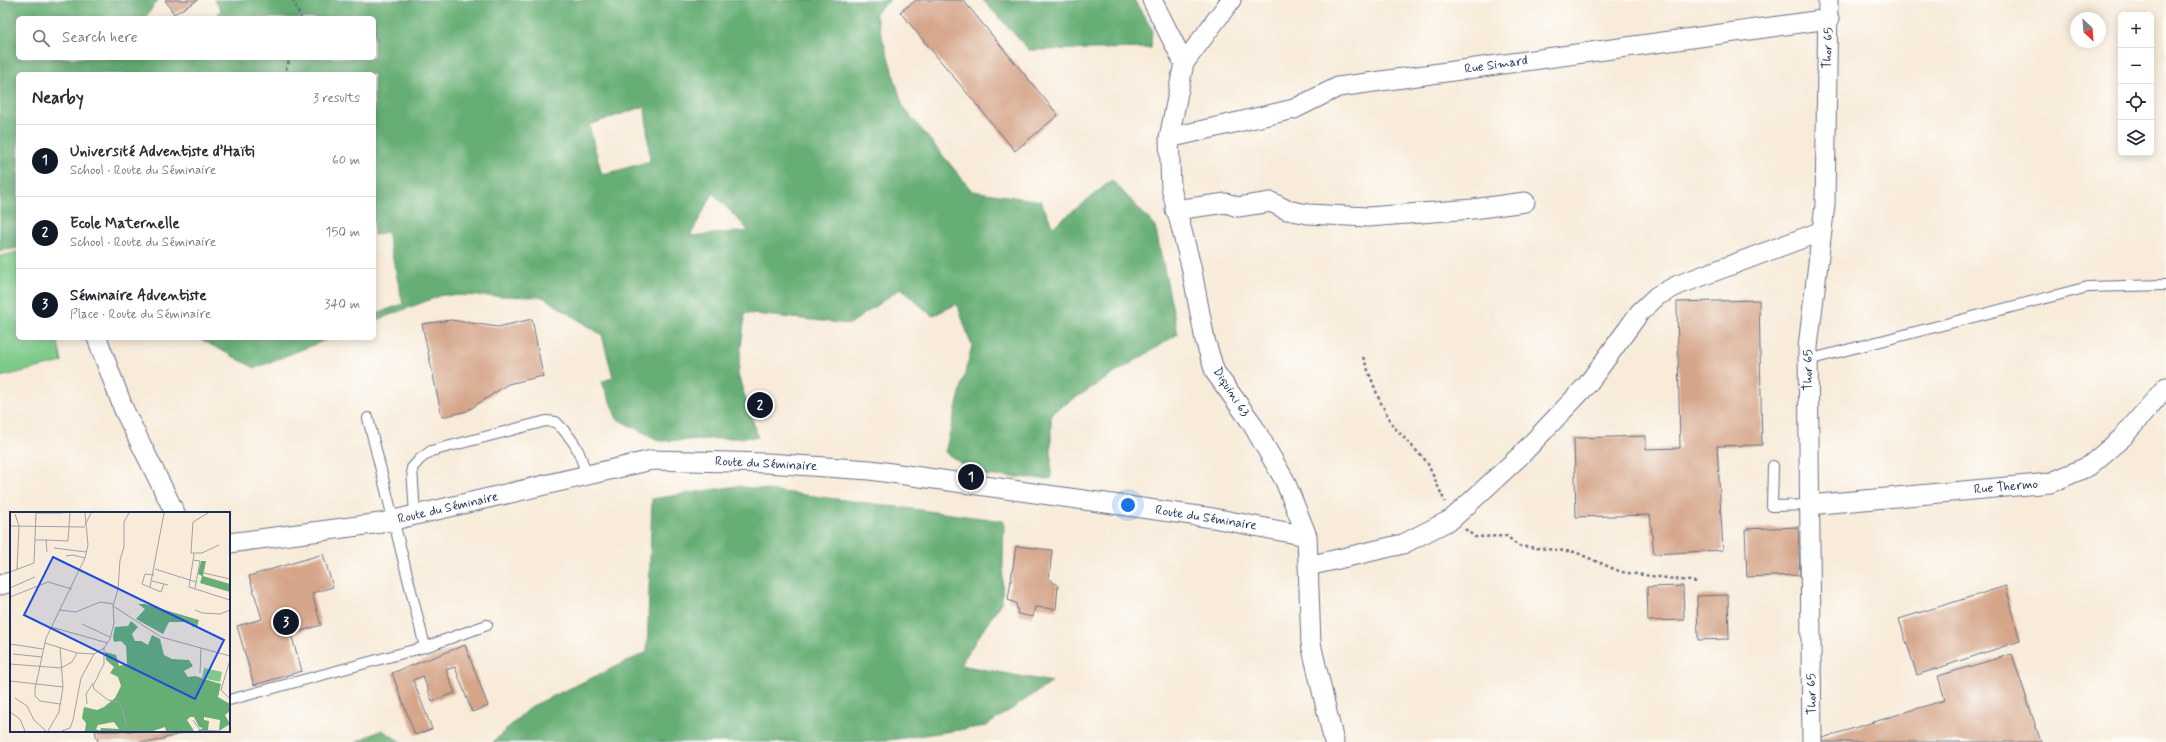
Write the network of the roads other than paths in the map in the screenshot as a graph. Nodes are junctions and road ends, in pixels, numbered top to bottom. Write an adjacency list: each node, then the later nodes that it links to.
1 (1152, 0): 5 (street)
2 (1231, 0): 5 (street, Diquini 63)
3 (1828, 0): 4 (street, Thor 65)
4 (1829, 19): 6 (street, Rue Simard); 9 (street, Thor 65)
5 (1184, 63): 6 (street, Diquini 63)
6 (1170, 138): 8 (street, Diquini 63)
7 (1525, 202): 8 (street)
8 (1176, 210): 21 (street, Diquini 63)
9 (1822, 231): 12 (street, Thor 65); 23 (street)
10 (2166, 285): 12 (lane)
11 (98, 340): 18 (street)
12 (1808, 360): 17 (street, Thor 65)
13 (2166, 386): 17 (street, Rue Thermo)
14 (368, 418): 20 (lane)
15 (1773, 466): 17 (lane)
16 (586, 475): 19 (street, Route du Séminaire); 19 (lane); 21 (street, Route du Séminaire)
17 (1809, 505): 30 (street, Thor 65)
18 (175, 512)
19 (415, 515): 20 (street, Route du Séminaire)
20 (394, 520): 22 (street, Route du Séminaire); 27 (lane)
21 (1306, 536): 23 (street, Diquini 63)
22 (230, 543)
23 (1308, 566): 29 (street, Diquini 63)
24 (10, 582): 25 (street)
25 (0, 585)
26 (487, 625): 27 (lane)
27 (425, 647): 28 (lane)
28 (230, 700)
29 (1334, 742)
30 (1812, 742)

